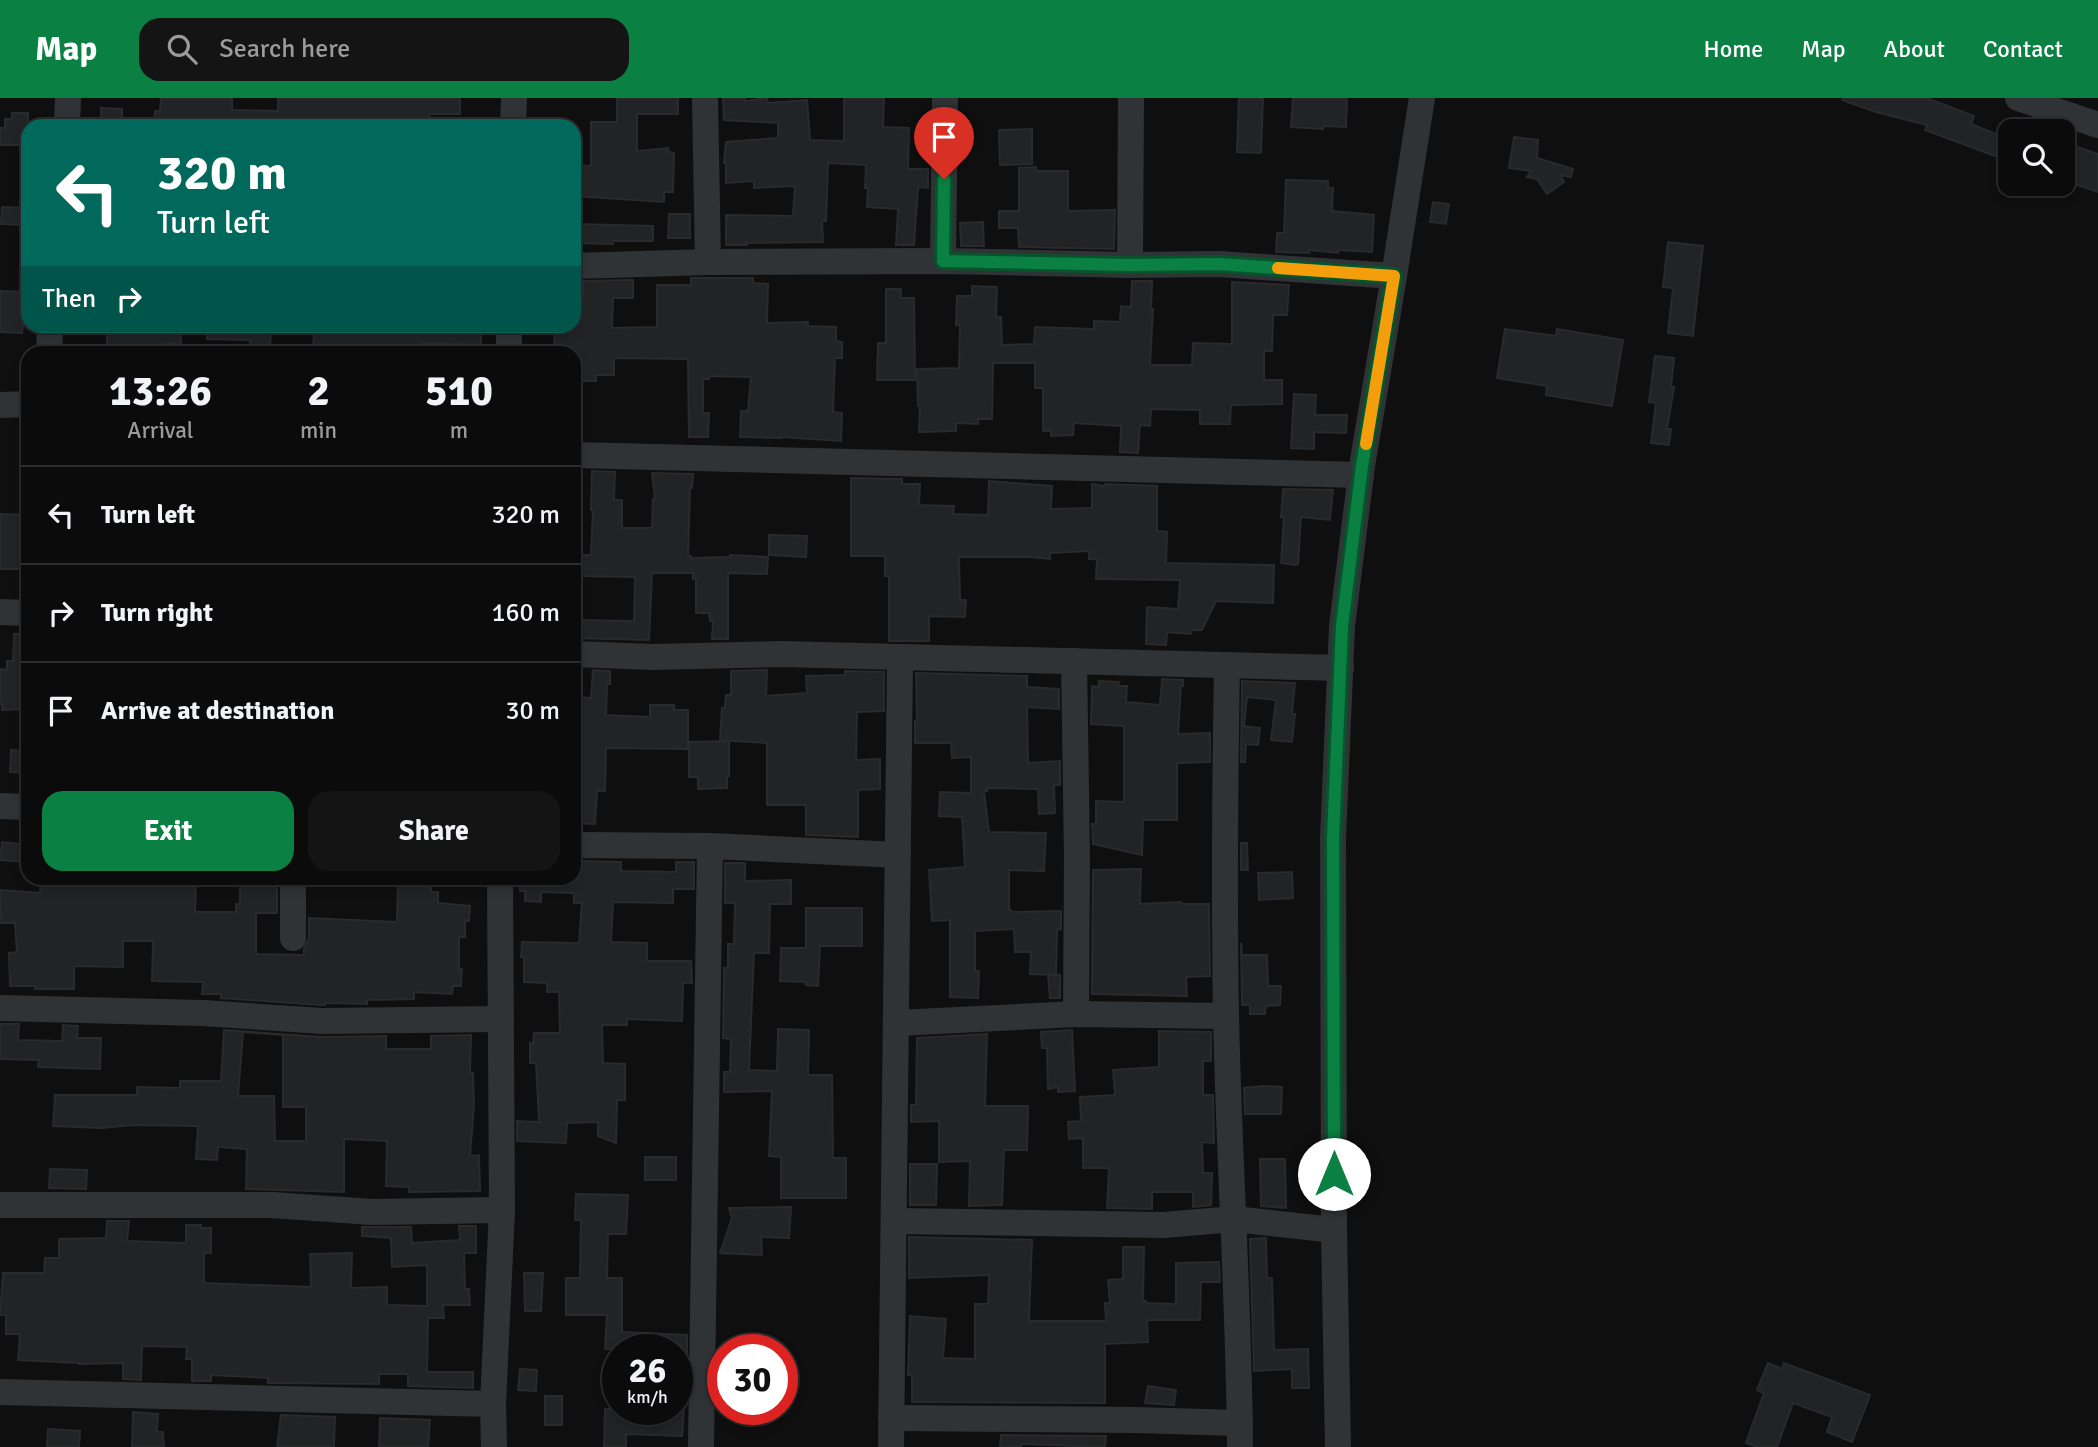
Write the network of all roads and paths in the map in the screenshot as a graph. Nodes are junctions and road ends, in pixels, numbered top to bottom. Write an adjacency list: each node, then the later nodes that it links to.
1 (68, 98): 8 (street)
2 (514, 98): 9 (street)
3 (705, 98): 12 (street)
4 (945, 98): 11 (street)
5 (1131, 98): 13 (street)
6 (1422, 98): 15 (street)
7 (2018, 98): 10 (street)
8 (66, 119)
9 (513, 119)
10 (2098, 125)
11 (943, 261): 12 (street); 13 (street)
12 (708, 262): 14 (street)
13 (1130, 265): 15 (street)
14 (581, 266)
15 (1394, 276): 19 (street)
16 (21, 404): 17 (street)
17 (0, 405)
18 (581, 455): 19 (street)
19 (1361, 475): 26 (street)
20 (0, 611): 21 (street)
21 (21, 612)
22 (581, 654): 23 (street)
23 (900, 657): 24 (street); 31 (street)
24 (1074, 661): 25 (street); 36 (street)
25 (1227, 665): 26 (street); 37 (street)
26 (1340, 668): 44 (street)
27 (0, 806): 28 (street)
28 (21, 807)
29 (581, 845): 30 (street)
30 (709, 846): 31 (street); 50 (street)
31 (898, 855): 39 (street)
32 (293, 885): 34 (street)
33 (500, 885): 38 (street)
34 (293, 938)
35 (0, 1008): 38 (street)
36 (1076, 1014): 37 (street); 39 (street)
37 (1226, 1016): 42 (street)
38 (501, 1019): 41 (street)
39 (897, 1023): 43 (street)
40 (0, 1205): 41 (street)
41 (502, 1210): 46 (street)
42 (1234, 1219): 43 (street); 44 (street); 48 (street)
43 (894, 1220): 47 (street)
44 (1334, 1230): 52 (street)
45 (0, 1392): 46 (street)
46 (493, 1404): 49 (street)
47 (891, 1418): 48 (street); 51 (street)
48 (1240, 1435)
49 (494, 1447)
50 (701, 1447)
51 (891, 1447)
52 (1338, 1447)

